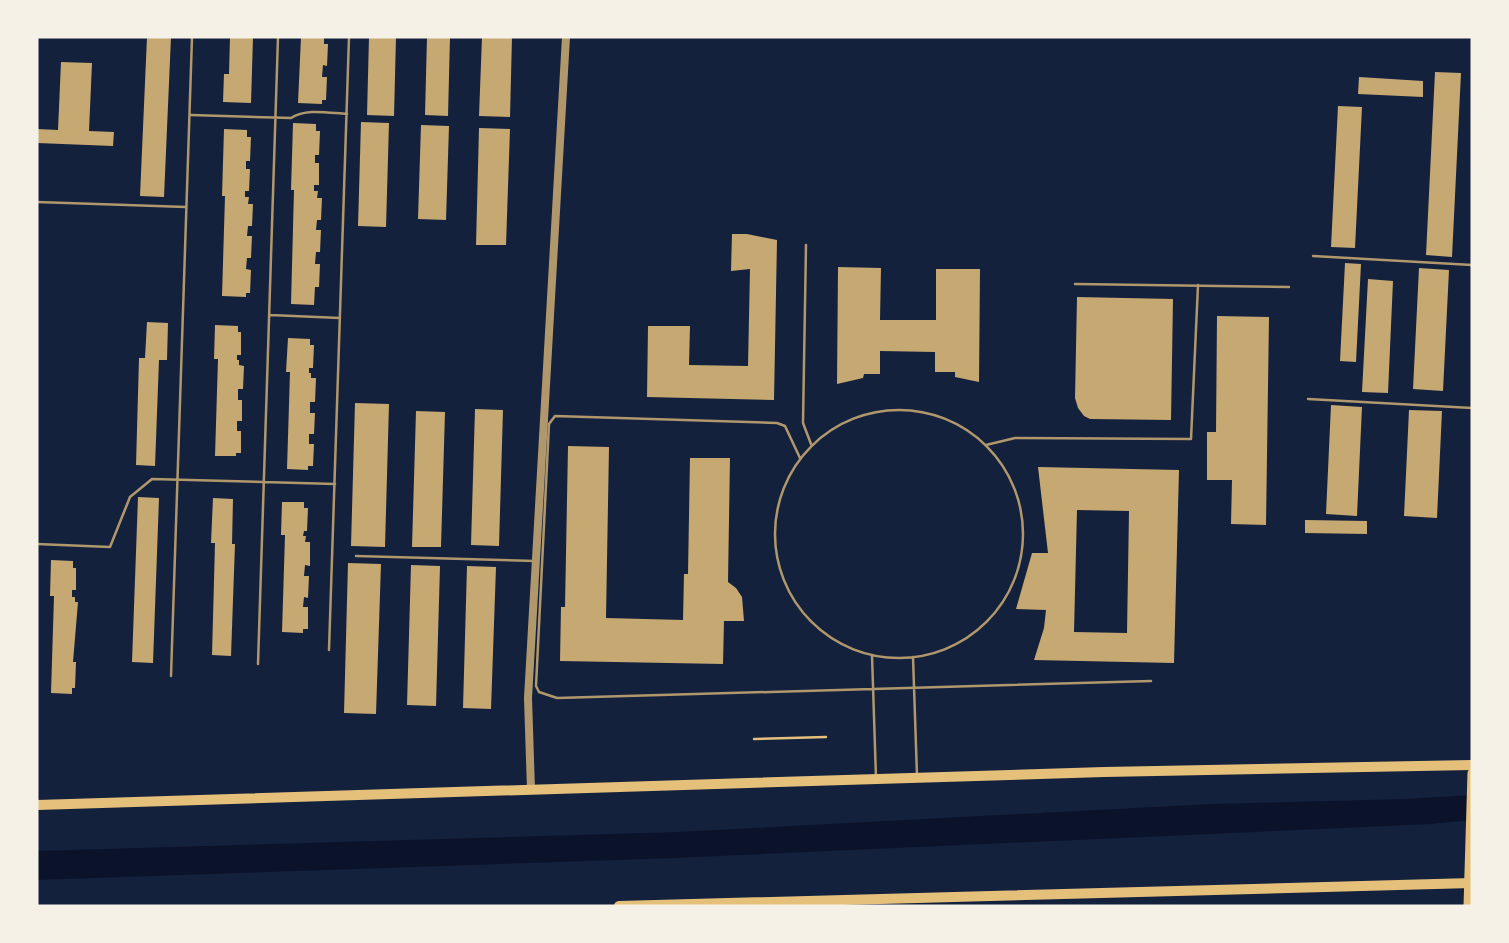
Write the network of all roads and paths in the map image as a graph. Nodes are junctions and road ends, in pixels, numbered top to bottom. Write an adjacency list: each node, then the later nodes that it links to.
1 (192, 37): 6 (lane)
2 (278, 37): 7 (lane)
3 (349, 37): 5 (lane)
4 (566, 37): 28 (street)
5 (347, 114): 7 (lane); 17 (lane)
6 (189, 115): 7 (lane); 9 (lane)
7 (276, 118): 16 (lane)
8 (37, 202): 9 (lane)
9 (186, 207): 23 (lane)
10 (806, 245): 20 (lane)
11 (1313, 256): 12 (lane)
12 (1472, 265)
13 (1075, 284): 14 (lane)
14 (1198, 285): 15 (lane); 21 (lane)
15 (1289, 287)
16 (269, 315): 17 (lane); 24 (lane)
17 (340, 317): 25 (lane)
18 (1308, 398): 19 (lane)
19 (1472, 408)
20 (811, 445): 21 (lane); 22 (lane)
21 (986, 446): 31 (lane)
22 (800, 458): 30 (lane); 36 (lane)
23 (177, 479): 24 (lane); 26 (lane); 33 (lane)
24 (264, 482): 25 (lane); 32 (lane)
25 (335, 484): 29 (lane)
26 (37, 544)
27 (356, 556): 28 (lane)
28 (535, 561): 43 (street)
29 (329, 650)
30 (873, 655): 31 (lane); 36 (lane)
31 (913, 657): 35 (lane)
32 (258, 664)
33 (171, 676)
34 (1151, 681): 35 (lane)
35 (914, 688): 36 (lane); 41 (lane)
36 (873, 689): 42 (lane)
37 (826, 737): 38 (path)
38 (754, 739)
39 (1472, 765): 41 (main road)
40 (1472, 774): 44 (main road)
41 (917, 778): 42 (main road)
42 (876, 779): 43 (main road)
43 (531, 790): 45 (main road)
44 (1471, 791): 46 (main road)
45 (37, 805)
46 (1471, 883): 47 (main road); 48 (main road)
47 (619, 906)
48 (1468, 906)

